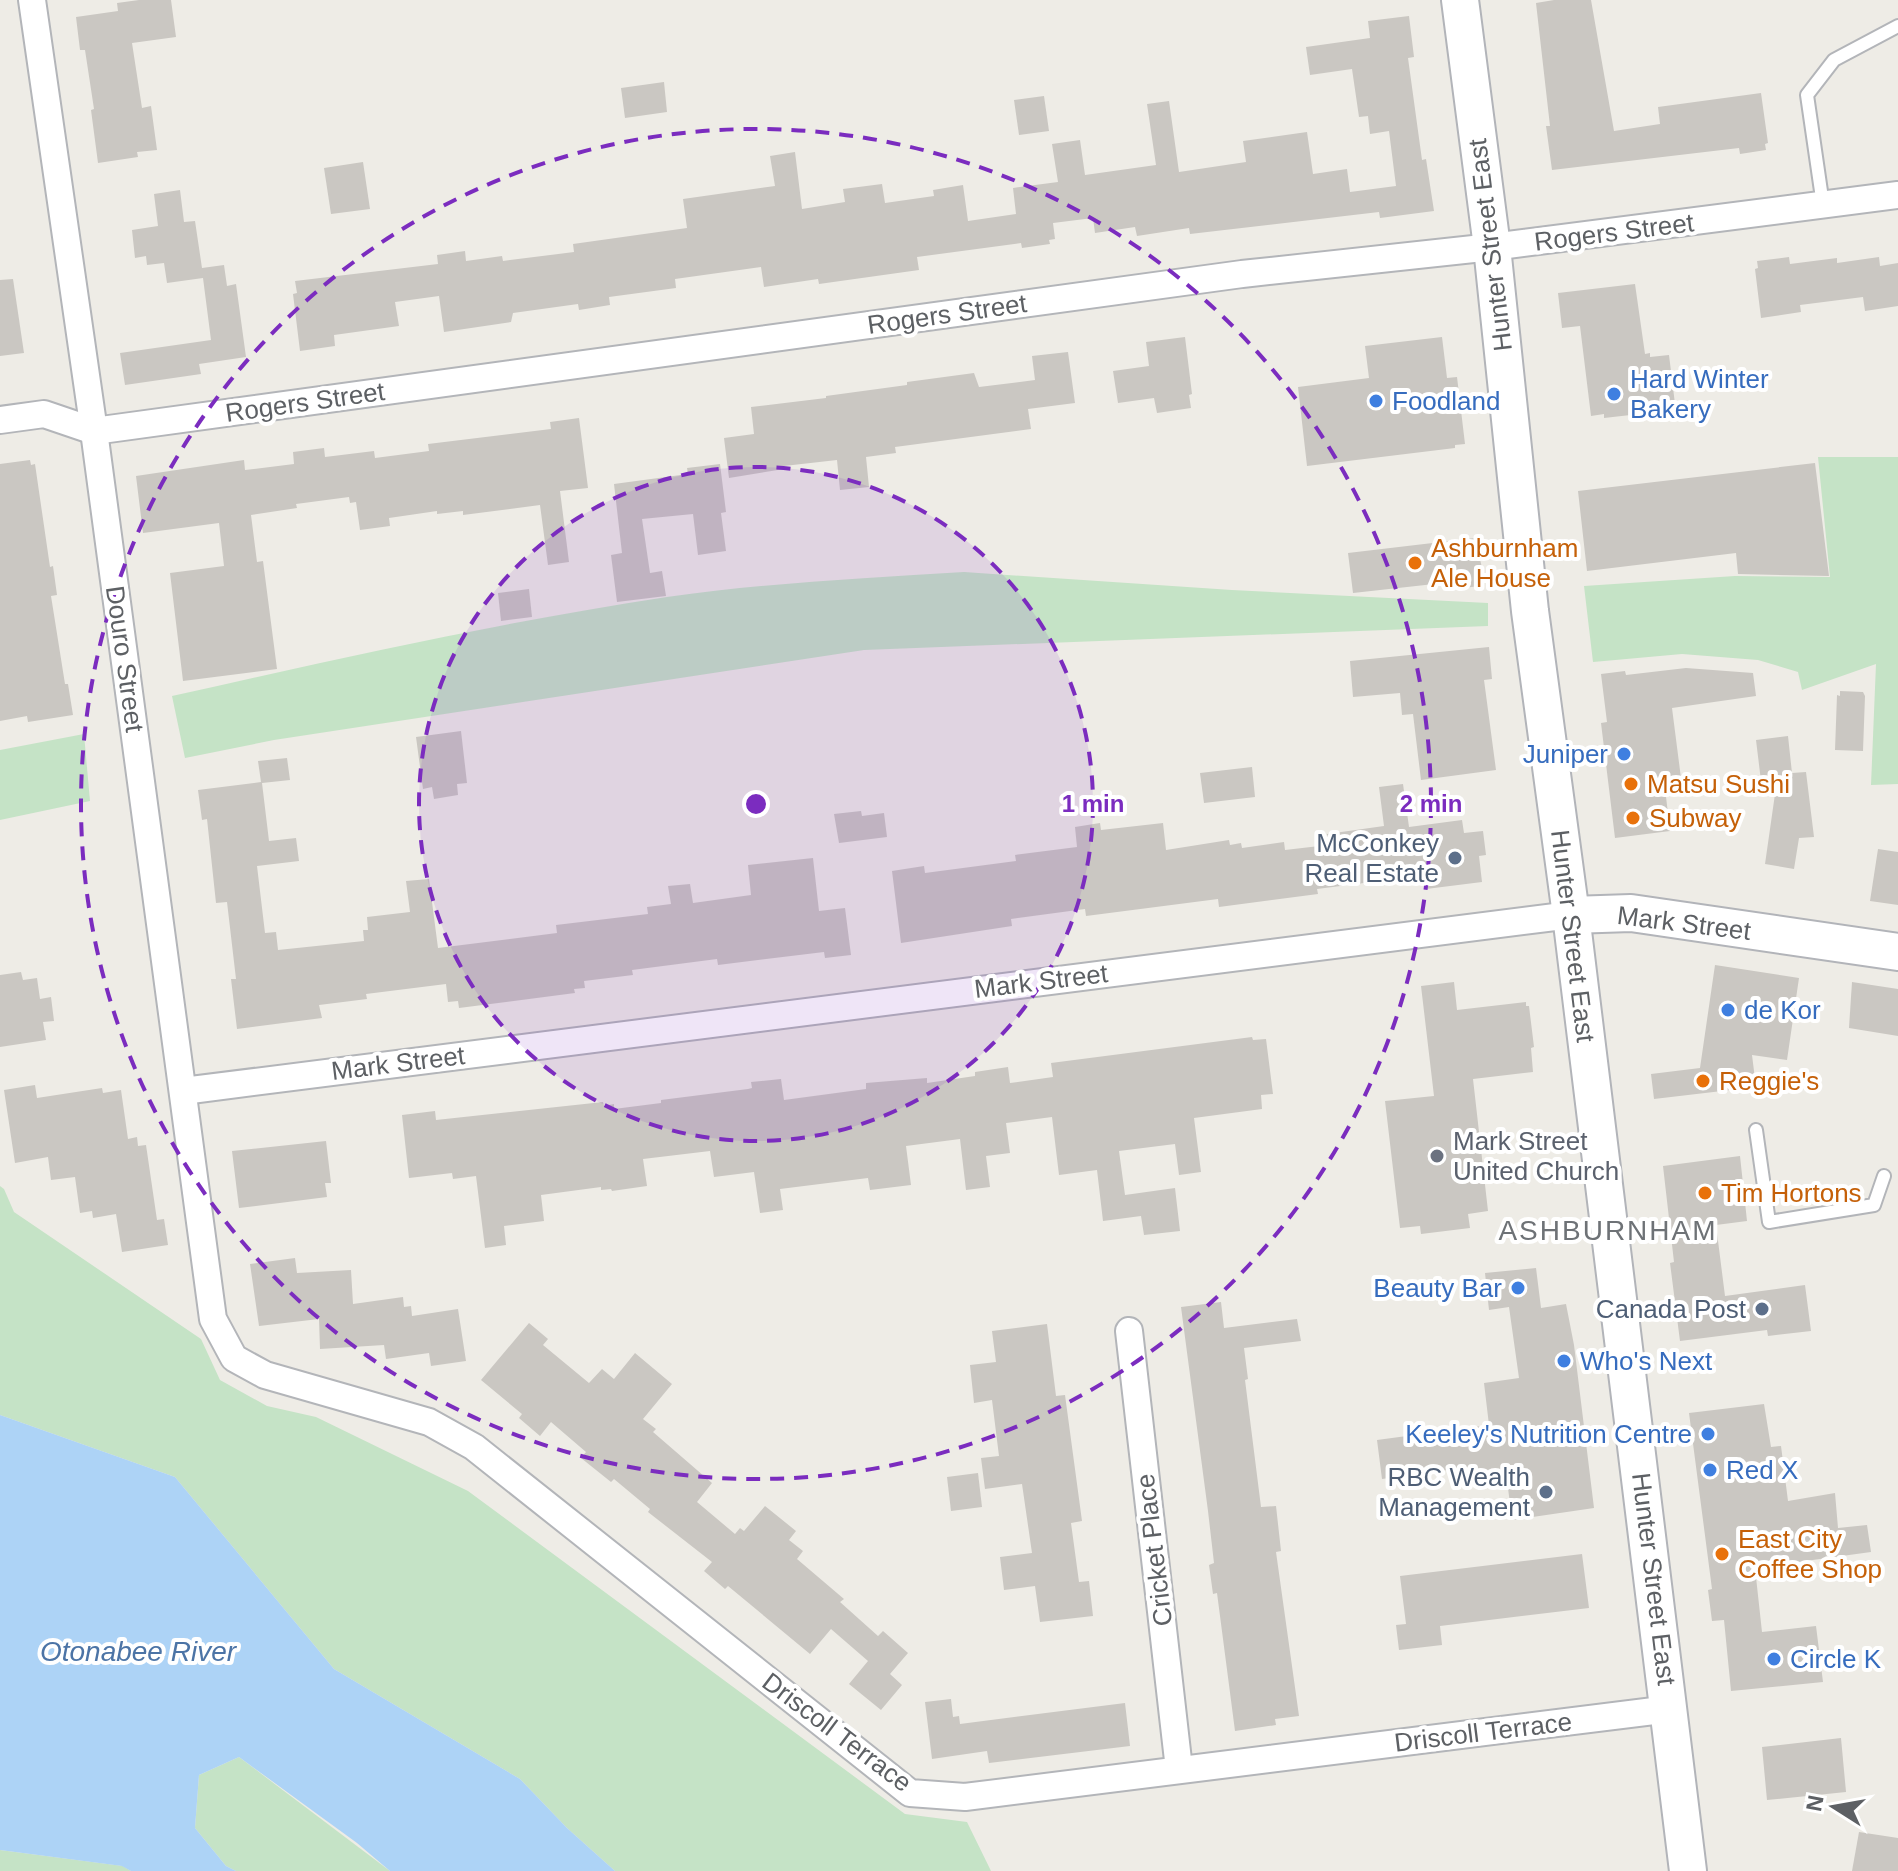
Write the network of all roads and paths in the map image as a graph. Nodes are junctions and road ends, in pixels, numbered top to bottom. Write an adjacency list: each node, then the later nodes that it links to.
1 (32, 0): 8 (street, Douro Street)
2 (1460, 0): 6 (main road, Hunter Street East)
3 (1898, 26): 5 (lane)
4 (1898, 195): 5 (street, Rogers Street)
5 (1823, 205): 6 (street, Rogers Street)
6 (1492, 247): 8 (street, Rogers Street); 9 (main road, Hunter Street East)
7 (0, 420): 8 (street, Rogers Street)
8 (94, 431): 11 (street, Douro Street)
9 (1571, 915): 10 (main road, Mark Street); 11 (street, Mark Street); 16 (main road, Hunter Street East)
10 (1898, 952)
11 (183, 1091): 14 (street, Douro Street)
12 (1756, 1130): 13 (lane)
13 (1884, 1176)
14 (213, 1319): 17 (street, Driscoll Terrace)
15 (1129, 1331): 17 (street, Cricket Place)
16 (1670, 1709): 17 (street, Driscoll Terrace); 18 (main road, Hunter Street East)
17 (1179, 1769)
18 (1688, 1871)

